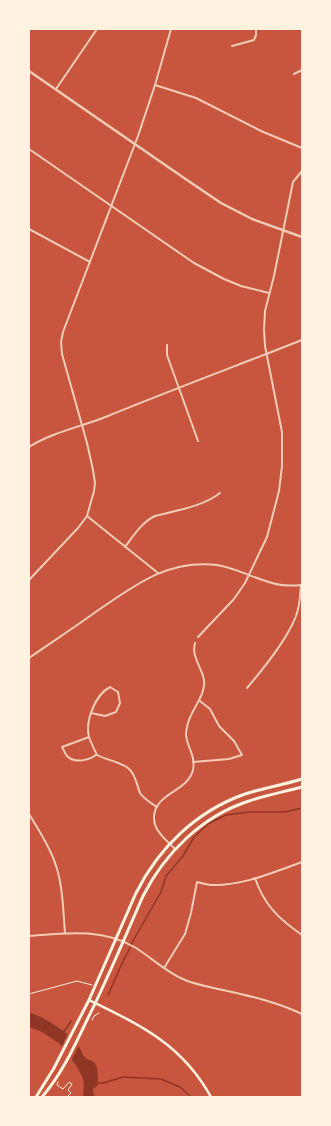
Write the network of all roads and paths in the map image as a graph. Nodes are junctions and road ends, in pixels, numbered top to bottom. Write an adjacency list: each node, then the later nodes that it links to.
1 (96, 29): 9 (street)
2 (171, 29): 8 (street)
3 (256, 29): 4 (street)
4 (232, 46)
5 (302, 70): 7 (street)
6 (29, 71): 9 (street)
7 (294, 74)
8 (155, 85): 10 (street); 11 (street)
9 (56, 89): 10 (street)
10 (135, 144): 14 (street); 16 (street)
11 (302, 148)
12 (29, 149): 14 (street)
13 (302, 171): 16 (street)
14 (112, 206): 18 (street); 19 (street)
15 (29, 229): 18 (street)
16 (284, 231): 17 (street); 19 (street)
17 (302, 237)
18 (90, 262): 24 (street)
19 (269, 293): 22 (street)
20 (302, 340): 22 (street)
21 (167, 345): 23 (street)
22 (268, 354): 23 (street); 31 (street)
23 (178, 388): 24 (street); 25 (street)
24 (82, 426): 26 (street); 28 (street)
25 (198, 441)
26 (29, 447)
27 (220, 493): 29 (street)
28 (87, 516): 29 (street); 32 (street)
29 (125, 547): 30 (street)
30 (158, 573): 31 (street); 36 (street)
31 (249, 575): 33 (street); 34 (street)
32 (29, 580)
33 (301, 585): 37 (street)
34 (198, 637)
35 (195, 643): 38 (street)
36 (29, 658)
37 (247, 688)
38 (200, 700): 42 (street); 42 (street)
39 (91, 713): 39 (street); 40 (street)
40 (89, 737): 41 (street); 41 (street)
41 (97, 755): 45 (street)
42 (193, 762): 45 (street)
43 (302, 779): 47 (main road)
44 (302, 787): 48 (main road)
45 (157, 807): 47 (street)
46 (29, 814): 51 (street)
47 (169, 843): 48 (street); 54 (main road)
48 (175, 849): 55 (main road)
49 (302, 862): 50 (street)
50 (255, 878): 52 (street); 56 (street)
51 (65, 933): 53 (street); 54 (street)
52 (302, 935)
53 (29, 936)
54 (116, 938): 55 (street); 59 (main road)
55 (124, 942): 56 (street); 60 (main road)
56 (164, 968): 62 (street)
57 (92, 985): 58 (path)
58 (29, 994)
59 (89, 1000): 60 (main road); 65 (main road)
60 (96, 1003): 66 (main road); 68 (main road)
61 (99, 1013): 63 (path)
62 (302, 1014)
63 (91, 1020)
64 (57, 1085): 67 (path)
65 (36, 1097)
66 (42, 1097)
67 (67, 1097)
68 (211, 1097)

